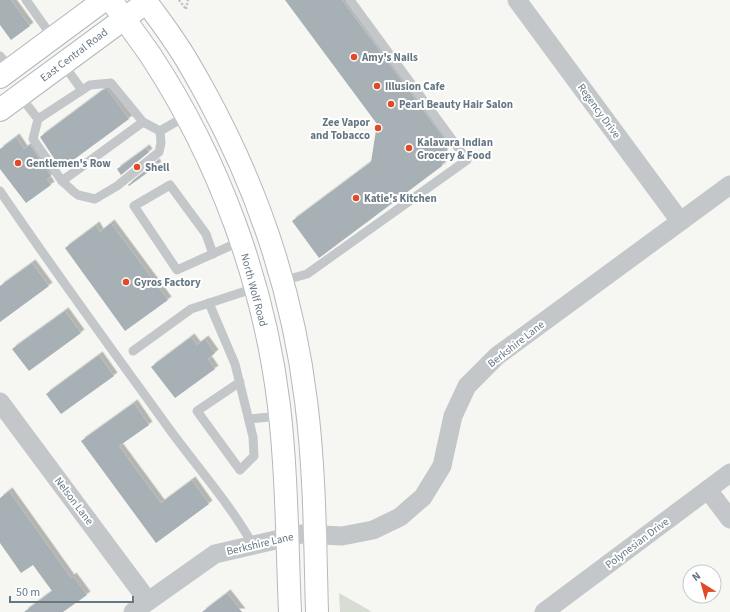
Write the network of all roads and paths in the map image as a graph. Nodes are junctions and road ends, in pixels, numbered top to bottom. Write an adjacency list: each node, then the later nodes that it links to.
1 (26, 0): 10 (lane)
2 (104, 0): 10 (main road)
3 (111, 0): 9 (main road, North Wolf Road)
4 (178, 0): 5 (path)
5 (188, 0)
6 (350, 0): 26 (lane)
7 (517, 0): 23 (street, Regency Drive)
8 (147, 1): 9 (main road, East Central Road); 26 (main road)
9 (124, 19): 11 (main road, East Central Road); 16 (main road, North Wolf Road)
10 (53, 38): 12 (main road)
11 (63, 64): 13 (lane); 14 (main road, East Central Road)
12 (4, 67)
13 (82, 90): 17 (lane); 18 (lane)
14 (20, 96): 15 (main road, East Central Road); 17 (lane)
15 (0, 110)
16 (186, 116): 19 (lane); 24 (main road, North Wolf Road)
17 (38, 119): 20 (lane)
18 (143, 122): 19 (lane); 20 (lane)
19 (160, 130): 20 (lane)
20 (62, 181)
21 (730, 185): 23 (street, Berkshire Lane)
22 (0, 192): 39 (lane)
23 (680, 222): 37 (street, Berkshire Lane)
24 (241, 241): 25 (lane); 27 (main road, North Wolf Road)
25 (213, 254): 25 (lane)
26 (282, 281): 37 (main road)
27 (255, 288): 28 (lane); 32 (main road, North Wolf Road)
28 (209, 304): 29 (lane); 30 (lane)
29 (133, 351)
30 (240, 382): 33 (lane); 33 (lane)
31 (0, 402): 40 (street, Nelson Lane)
32 (280, 416): 33 (lane); 38 (main road, North Wolf Road)
33 (249, 419)
34 (730, 473): 35 (street, Polynesian Drive)
35 (708, 490): 36 (street); 44 (street, Polynesian Drive)
36 (730, 519)
37 (315, 535): 38 (street, Berkshire Lane); 43 (main road)
38 (288, 537): 39 (street, Berkshire Lane); 42 (main road, North Wolf Road)
39 (253, 545): 40 (street, Berkshire Lane)
40 (148, 601): 41 (street, Berkshire Lane)
41 (133, 612)
42 (290, 612)
43 (317, 612)
44 (544, 612)

